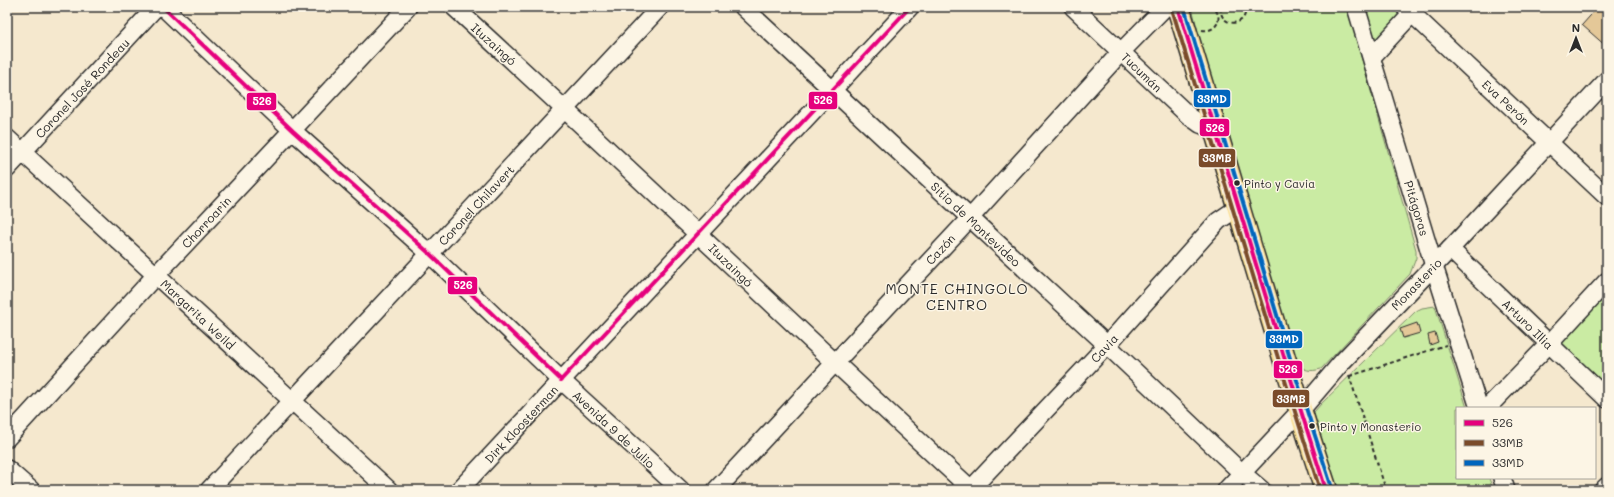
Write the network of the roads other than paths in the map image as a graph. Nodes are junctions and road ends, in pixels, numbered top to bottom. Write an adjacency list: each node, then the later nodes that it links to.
1 (156, 7): 22 (street, Coronel José Rondeau)
2 (163, 7): 19 (street, Avenida 9 de Julio)
3 (408, 7): 19 (street, Chorroarin)
4 (454, 7): 17 (street, Ituzaingó)
5 (660, 7): 17 (street, Coronel Chilavert)
6 (743, 7): 16 (street, Sitio de Montevideo)
7 (910, 7): 16 (street, Dirk Kloosterman)
8 (1073, 7): 13 (street, Tucumán)
9 (1164, 7): 13 (street, Cazón)
10 (1178, 7): 18 (main road)
11 (1356, 7): 14 (street, Pitágoras)
12 (1412, 9): 14 (street); 21 (street, Eva Perón)
13 (1121, 52): 18 (street, Tucumán); 26 (street, Cazón)
14 (1372, 57): 30 (street, Pitágoras)
15 (1607, 80): 21 (street, Monasterio)
16 (832, 90): 26 (street, Sitio de Montevideo); 27 (street, Dirk Kloosterman)
17 (566, 109): 27 (street, Ituzaingó); 29 (street, Coronel Chilavert)
18 (1216, 130): 25 (main road)
19 (293, 131): 29 (street, Avenida 9 de Julio); 31 (street, Chorroarin)
20 (7, 138): 22 (street, Margarita Weild)
21 (1549, 142): 24 (street, Eva Perón); 28 (street, Monasterio)
22 (22, 153): 23 (street, Coronel José Rondeau); 31 (street, Margarita Weild)
23 (7, 169)
24 (1607, 197)
25 (1239, 207): 33 (street, Cavia); 41 (main road)
26 (970, 218): 33 (street, Sitio de Montevideo); 35 (street, Cazón)
27 (698, 233): 35 (street, Ituzaingó); 36 (street, Dirk Kloosterman)
28 (1450, 249): 30 (street, Monasterio); 34 (street, Arturo Illia)
29 (430, 254): 36 (street, Avenida 9 de Julio); 38 (street, Coronel Chilavert)
30 (1434, 266): 39 (street, Pitágoras); 41 (street, Monasterio)
31 (156, 275): 38 (street, Margarita Weild); 42 (street, Chorroarin)
32 (1607, 281): 34 (street)
33 (1107, 344): 44 (street, Sitio de Montevideo); 53 (street, Cavia)
34 (1549, 344): 37 (street, Arturo Illia); 40 (street)
35 (834, 363): 52 (street, Cazón); 53 (street, Ituzaingó)
36 (561, 380): 50 (street, Dirk Kloosterman); 51 (street, Avenida 9 de Julio)
37 (1607, 399)
38 (291, 401): 48 (street, Coronel Chilavert); 49 (street, Margarita Weild)
39 (1479, 407)
40 (1488, 407)
41 (1301, 410): 44 (street, Monasterio); 56 (main road)
42 (7, 438)
43 (7, 469): 47 (street)
44 (1242, 473): 54 (street, Monasterio); 55 (street, Sitio de Montevideo)
45 (1502, 479): 57 (street)
46 (1607, 486): 58 (street)
47 (31, 490)
48 (209, 490)
49 (389, 490)
50 (459, 490)
51 (681, 490)
52 (716, 490)
53 (971, 490)
54 (1226, 490)
55 (1262, 490)
56 (1326, 490)
57 (1506, 490)
58 (1603, 490)

